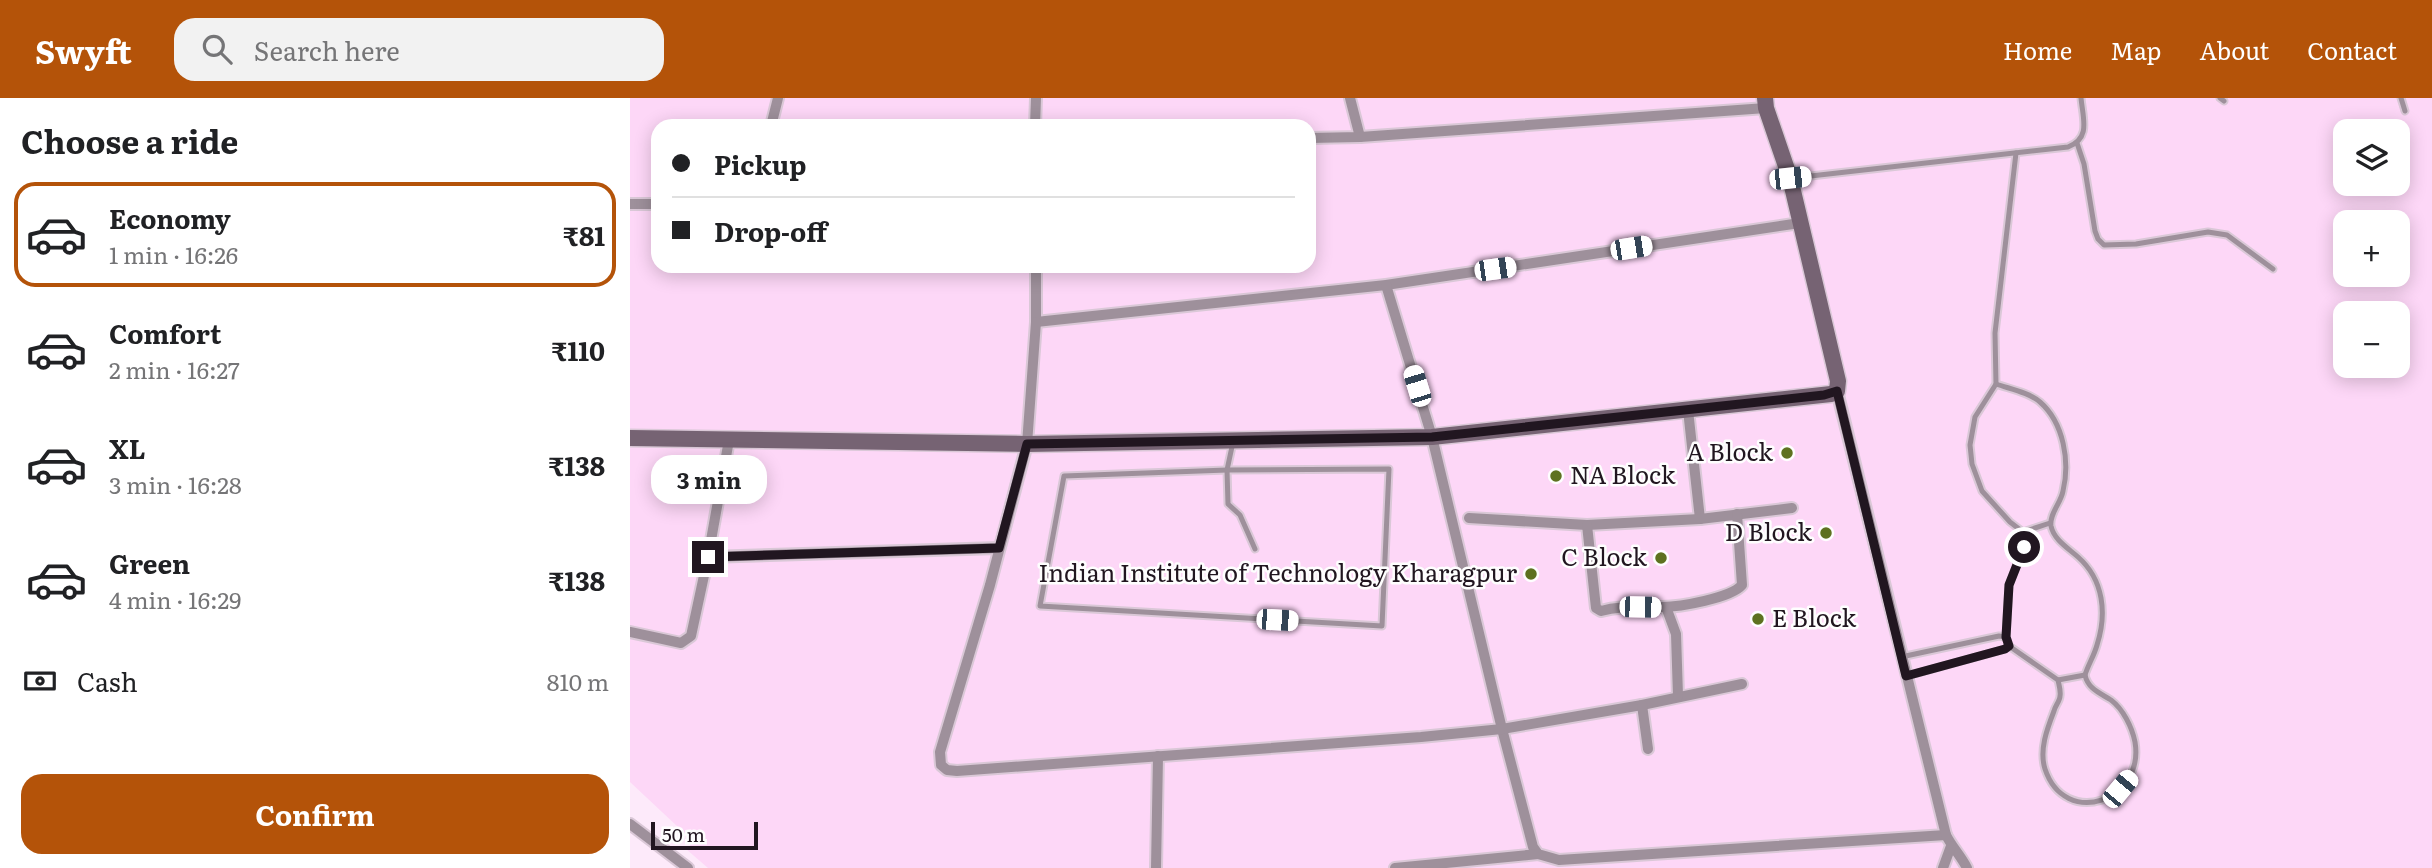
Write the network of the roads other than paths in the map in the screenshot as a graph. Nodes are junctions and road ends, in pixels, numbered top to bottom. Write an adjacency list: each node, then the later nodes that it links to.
1 (778, 98): 8 (street)
2 (1036, 98): 9 (street)
3 (1350, 98): 10 (street)
4 (2081, 98): 12 (lane)
5 (2401, 98): 7 (lane)
6 (1766, 103): 10 (street); 14 (street)
7 (2405, 111)
8 (773, 119)
9 (1035, 119)
10 (1360, 137): 11 (street)
11 (1316, 138)
12 (2077, 143): 13 (lane); 18 (lane)
13 (2016, 153): 14 (lane); 22 (lane)
14 (1790, 178): 17 (street)
15 (630, 204): 16 (street)
16 (651, 204)
17 (1800, 223): 20 (street); 23 (street)
18 (2273, 269)
19 (1036, 273): 21 (street)
20 (1386, 285): 21 (street); 25 (street)
21 (1036, 322): 29 (street)
22 (1996, 384): 35 (lane); 37 (lane)
23 (1837, 391): 24 (street); 45 (street)
24 (1688, 410): 25 (street); 34 (street)
25 (1432, 437): 28 (street); 52 (street)
26 (630, 438): 27 (street)
27 (729, 440): 29 (street); 40 (street)
28 (1233, 440): 29 (street); 30 (lane)
29 (1027, 444): 38 (street)
30 (1227, 470): 30 (lane); 39 (lane)
31 (1792, 508): 32 (street)
32 (1737, 514): 34 (street); 41 (street)
33 (1469, 518): 36 (street)
34 (1700, 519): 36 (street)
35 (2050, 523): 37 (lane); 46 (lane)
36 (1587, 525): 41 (street)
37 (2023, 532): 43 (lane)
38 (999, 548): 40 (street); 54 (street)
39 (1255, 549)
40 (708, 557): 42 (street)
41 (1666, 607): 50 (street)
42 (630, 632)
43 (2006, 637): 44 (lane); 45 (lane)
44 (2009, 646): 47 (lane); 48 (lane)
45 (1901, 657): 47 (street)
46 (2085, 675): 48 (lane); 48 (lane)
47 (1906, 676): 56 (street)
48 (2058, 680)
49 (1742, 684): 50 (street)
50 (1678, 696): 51 (street)
51 (1642, 705): 52 (street); 53 (street)
52 (1502, 729): 54 (street); 57 (street)
53 (1648, 749)
54 (1158, 756): 61 (street)
55 (630, 824): 60 (street)
56 (1949, 840): 58 (street); 63 (street); 64 (street)
57 (1544, 860): 58 (street); 59 (street)
58 (1569, 864)
59 (1410, 867): 62 (street)
60 (688, 868)
61 (1156, 868)
62 (1395, 868)
63 (1943, 868)
64 (1967, 868)

